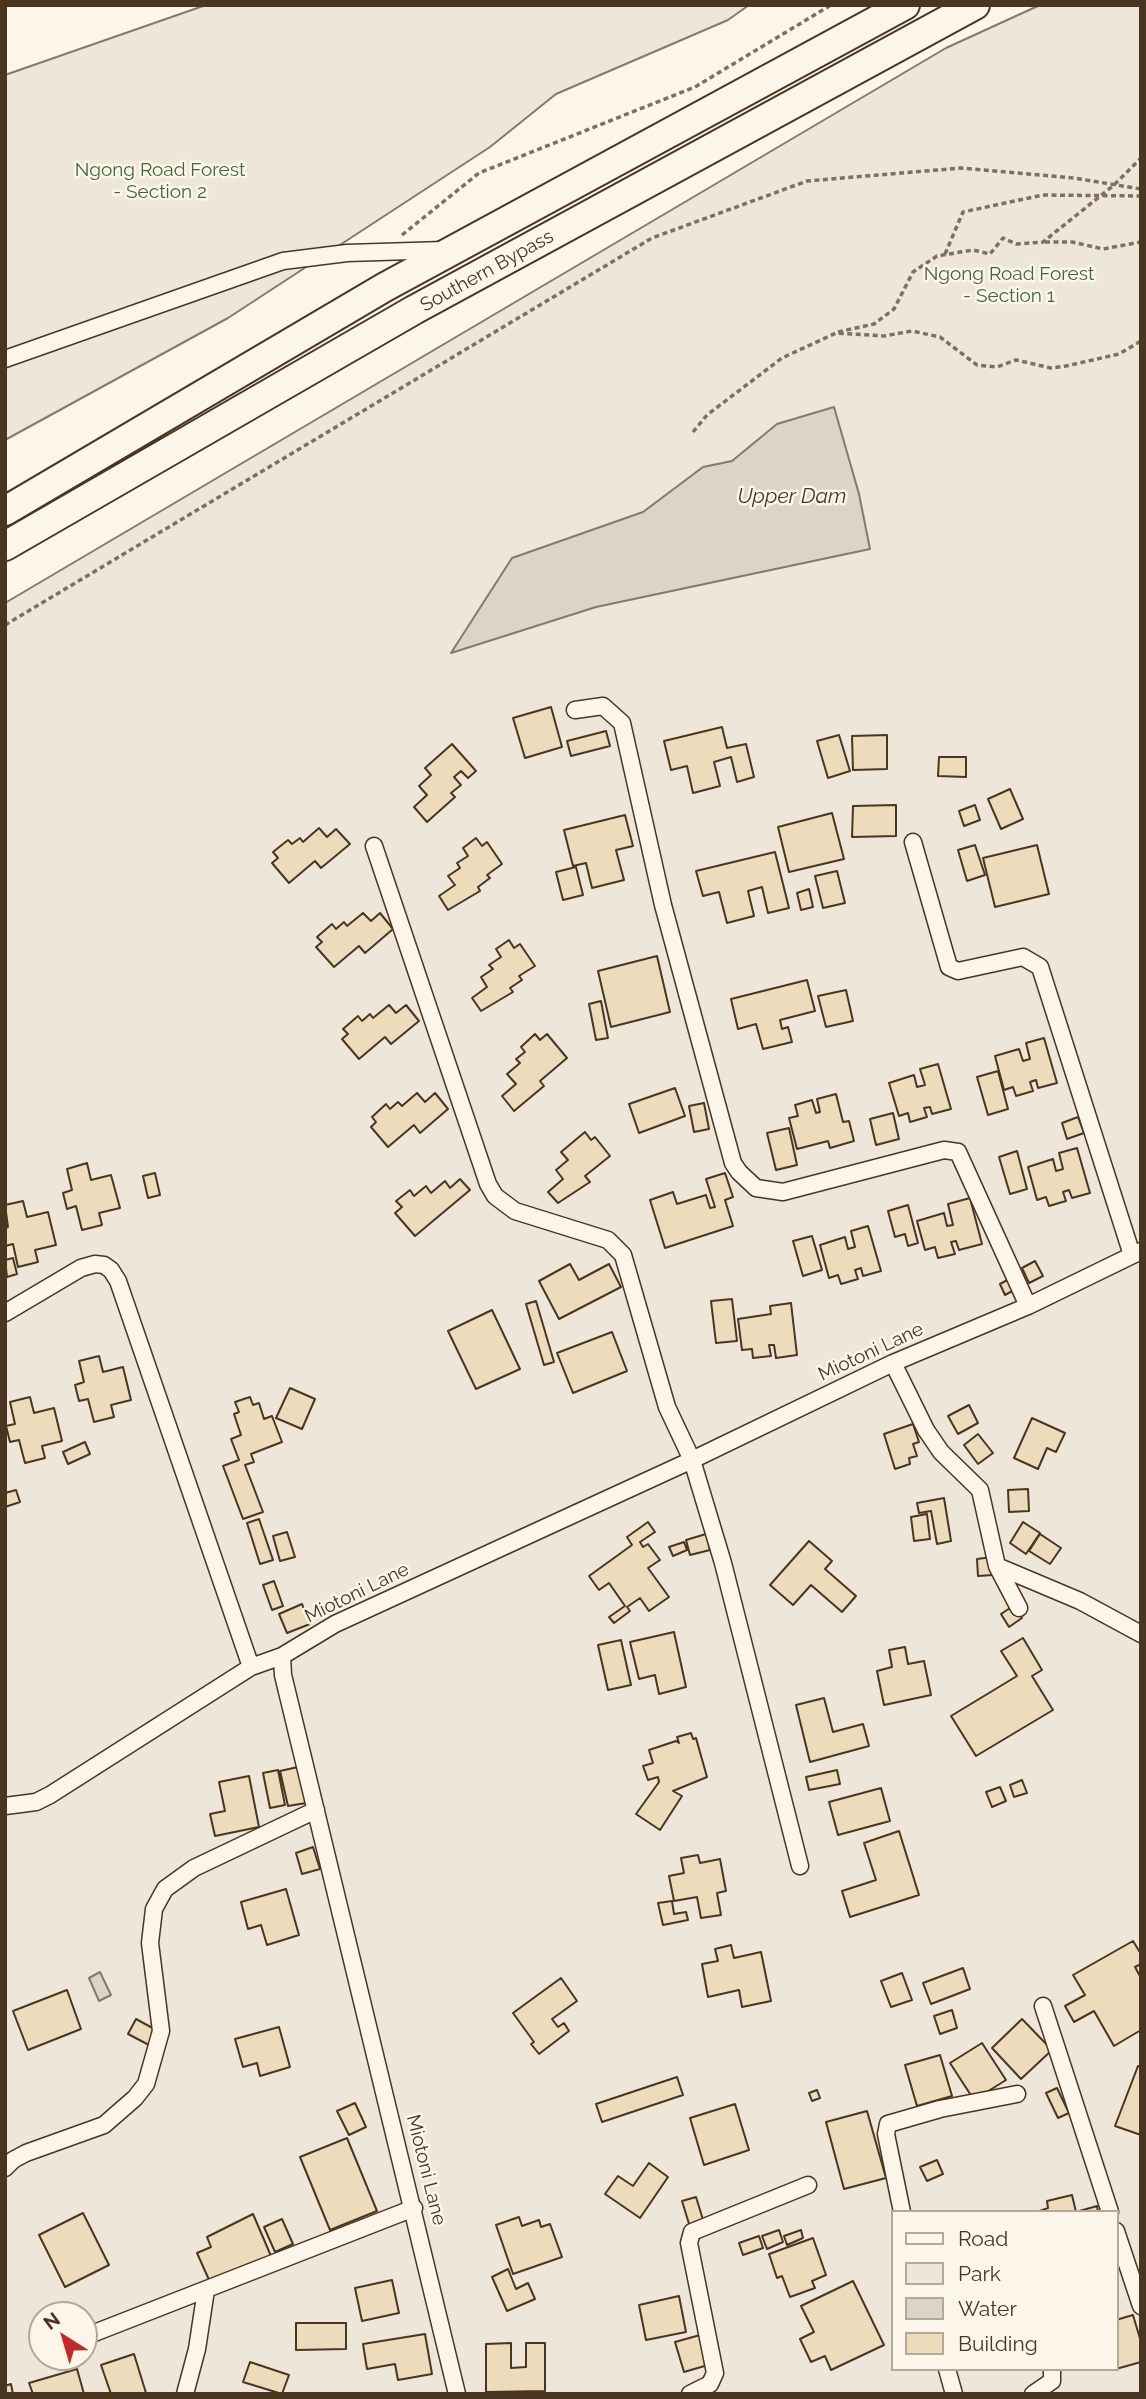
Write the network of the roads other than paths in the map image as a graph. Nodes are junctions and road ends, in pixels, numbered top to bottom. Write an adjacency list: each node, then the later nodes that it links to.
1 (905, 5): 3 (highway, Southern Bypass)
2 (975, 5): 6 (highway, Southern Bypass)
3 (453, 250): 4 (street); 5 (highway, Southern Bypass)
4 (5, 359)
5 (5, 512)
6 (5, 546)
7 (575, 710): 11 (street)
8 (912, 842): 10 (street)
9 (374, 846): 14 (street)
10 (1136, 1253): 11 (street, Miotoni Lane)
11 (1028, 1306): 13 (street, Miotoni Lane)
12 (5, 1313): 19 (street)
13 (893, 1363): 14 (street, Miotoni Lane); 15 (street)
14 (692, 1460): 18 (street, Miotoni Lane); 22 (street)
15 (997, 1566): 16 (street); 17 (street)
16 (1019, 1608)
17 (1141, 1634)
18 (282, 1656): 19 (street); 21 (street, Miotoni Lane)
19 (251, 1667): 20 (street)
20 (5, 1806)
21 (317, 1810): 25 (street); 27 (street, Miotoni Lane)
22 (800, 1866)
23 (1044, 2006): 29 (street)
24 (1017, 2094): 28 (street)
25 (5, 2168)
26 (808, 2185): 38 (street)
27 (414, 2208): 31 (street); 37 (street, Miotoni Lane)
28 (902, 2210)
29 (1109, 2210)
30 (1118, 2237): 32 (street)
31 (206, 2290): 33 (street); 36 (street)
32 (1141, 2306)
33 (98, 2332)
34 (948, 2371): 39 (street)
35 (1052, 2371): 40 (street)
36 (185, 2394)
37 (457, 2394)
38 (690, 2394)
39 (954, 2394)
40 (1033, 2394)

